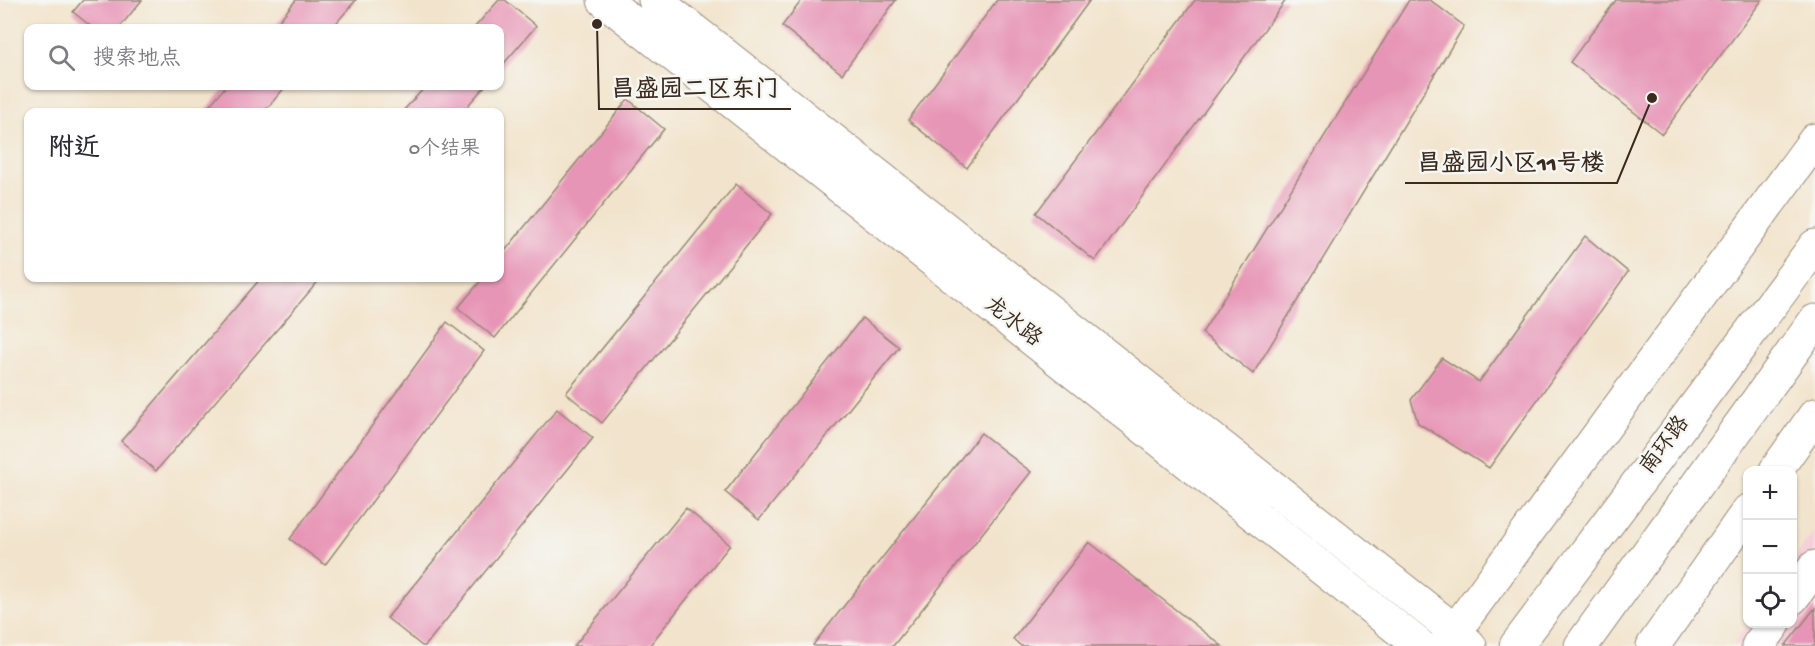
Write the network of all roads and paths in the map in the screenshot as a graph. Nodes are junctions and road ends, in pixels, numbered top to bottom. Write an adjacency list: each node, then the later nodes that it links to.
1 (604, 0): 13 (street, 龙水路)
2 (655, 0): 12 (street, 龙水路)
3 (1815, 140): 12 (street)
4 (1815, 246): 14 (street, 南环路)
5 (1815, 321): 15 (street)
6 (1815, 415): 7 (street)
7 (1779, 466)
8 (1743, 518): 16 (street)
9 (1815, 567): 10 (street)
10 (1797, 591)
11 (1771, 628): 17 (street)
12 (1456, 641)
13 (1420, 646)
14 (1516, 646)
15 (1581, 646)
16 (1653, 646)
17 (1758, 646)

